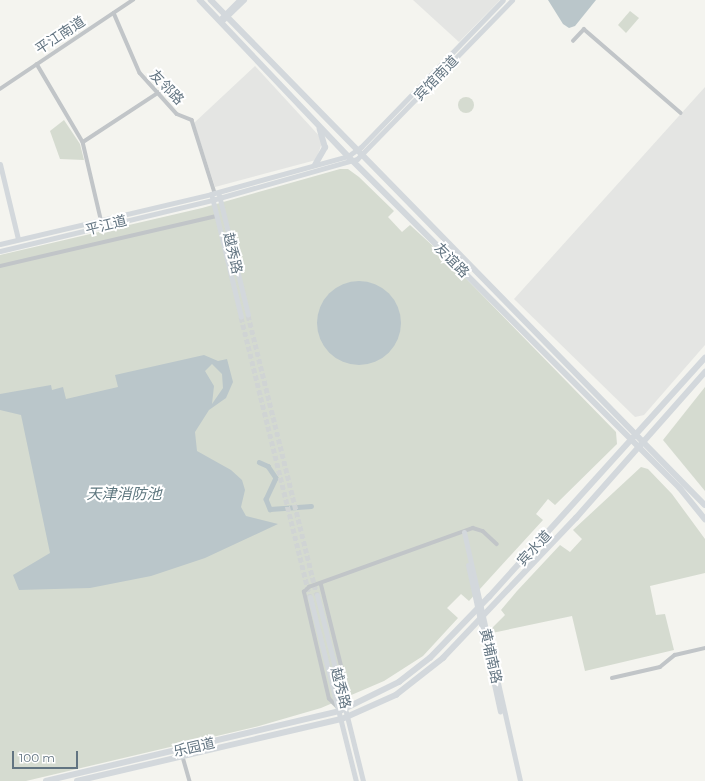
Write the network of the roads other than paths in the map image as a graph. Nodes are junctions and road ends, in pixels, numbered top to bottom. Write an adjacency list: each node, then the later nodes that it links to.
1 (133, 0): 8 (street, 平江南道)
2 (200, 0): 10 (main road, 友谊路)
3 (211, 0): 9 (main road, 友谊路)
4 (239, 0): 9 (street)
5 (244, 0): 9 (street)
6 (503, 0): 18 (street, 宾馆南道)
7 (512, 0): 20 (street, 宾馆南道)
8 (114, 13): 12 (street, 平江南道); 14 (street, 友邻路)
9 (226, 15): 10 (street); 18 (main road, 友谊路)
10 (220, 21): 16 (main road, 友谊路)
11 (573, 41): 15 (street)
12 (37, 64): 13 (street, 平江南道); 17 (street)
13 (0, 89)
14 (158, 93): 17 (street); 24 (street, 友邻路)
15 (681, 113)
16 (310, 116): 19 (main road, 友谊路); 23 (main road)
17 (83, 142): 28 (street)
18 (356, 151): 19 (street, 宾馆南道); 20 (main road, 友谊路)
19 (348, 156): 21 (main road, 友谊路); 23 (street, 宾馆南道)
20 (361, 156): 21 (street, 宾馆南道); 37 (main road, 友谊路)
21 (352, 161): 25 (street, 平江道); 38 (main road, 友谊路)
22 (0, 164): 29 (street)
23 (315, 165): 24 (street, 平江道)
24 (215, 193): 25 (street, 越秀路); 26 (street, 越秀路); 28 (street, 平江道)
25 (220, 198): 26 (street, 平江道); 33 (street, 越秀路)
26 (212, 200): 27 (street, 越秀路); 31 (street, 平江道)
27 (216, 216): 32 (street); 34 (street, 越秀路)
28 (102, 219): 29 (street, 平江道)
29 (18, 239): 30 (street, 平江道)
30 (0, 244)
31 (0, 251)
32 (0, 266)
33 (248, 315)
34 (241, 317)
35 (705, 358): 37 (main road, 宾水道)
36 (705, 372): 39 (main road, 宾水道)
37 (638, 434): 38 (main road, 宾水道); 39 (main road, 友谊路)
38 (631, 441): 40 (main road, 友谊路); 48 (main road, 宾水道)
39 (645, 441): 40 (main road, 宾水道); 41 (main road, 友谊路)
40 (638, 448): 42 (main road, 友谊路); 49 (main road, 宾水道)
41 (705, 505)
42 (705, 519)
43 (462, 533): 44 (street); 45 (street); 48 (street, 黄埔南路)
44 (497, 545)
45 (321, 583): 52 (street); 53 (street)
46 (317, 595): 52 (street, 越秀路)
47 (310, 597): 53 (street, 越秀路)
48 (479, 608): 49 (street, 黄埔南路); 52 (main road, 宾水道)
49 (481, 618): 54 (main road, 宾水道); 63 (street, 黄埔南路); 64 (street, 黄埔南路)
50 (705, 648): 51 (street)
51 (612, 678)
52 (347, 709): 53 (main road, 宾水道); 54 (street, 越秀路)
53 (340, 711): 55 (street, 越秀路); 56 (main road, 乐园道)
54 (348, 717): 55 (main road, 乐园道); 62 (street, 越秀路)
55 (342, 719): 57 (main road, 乐园道); 61 (street, 越秀路)
56 (182, 750): 57 (main road); 58 (main road, 乐园道)
57 (184, 757): 59 (main road, 乐园道); 60 (street)
58 (46, 781)
59 (77, 781)
60 (190, 781)
61 (356, 781)
62 (363, 781)
63 (517, 781)
64 (520, 781)

